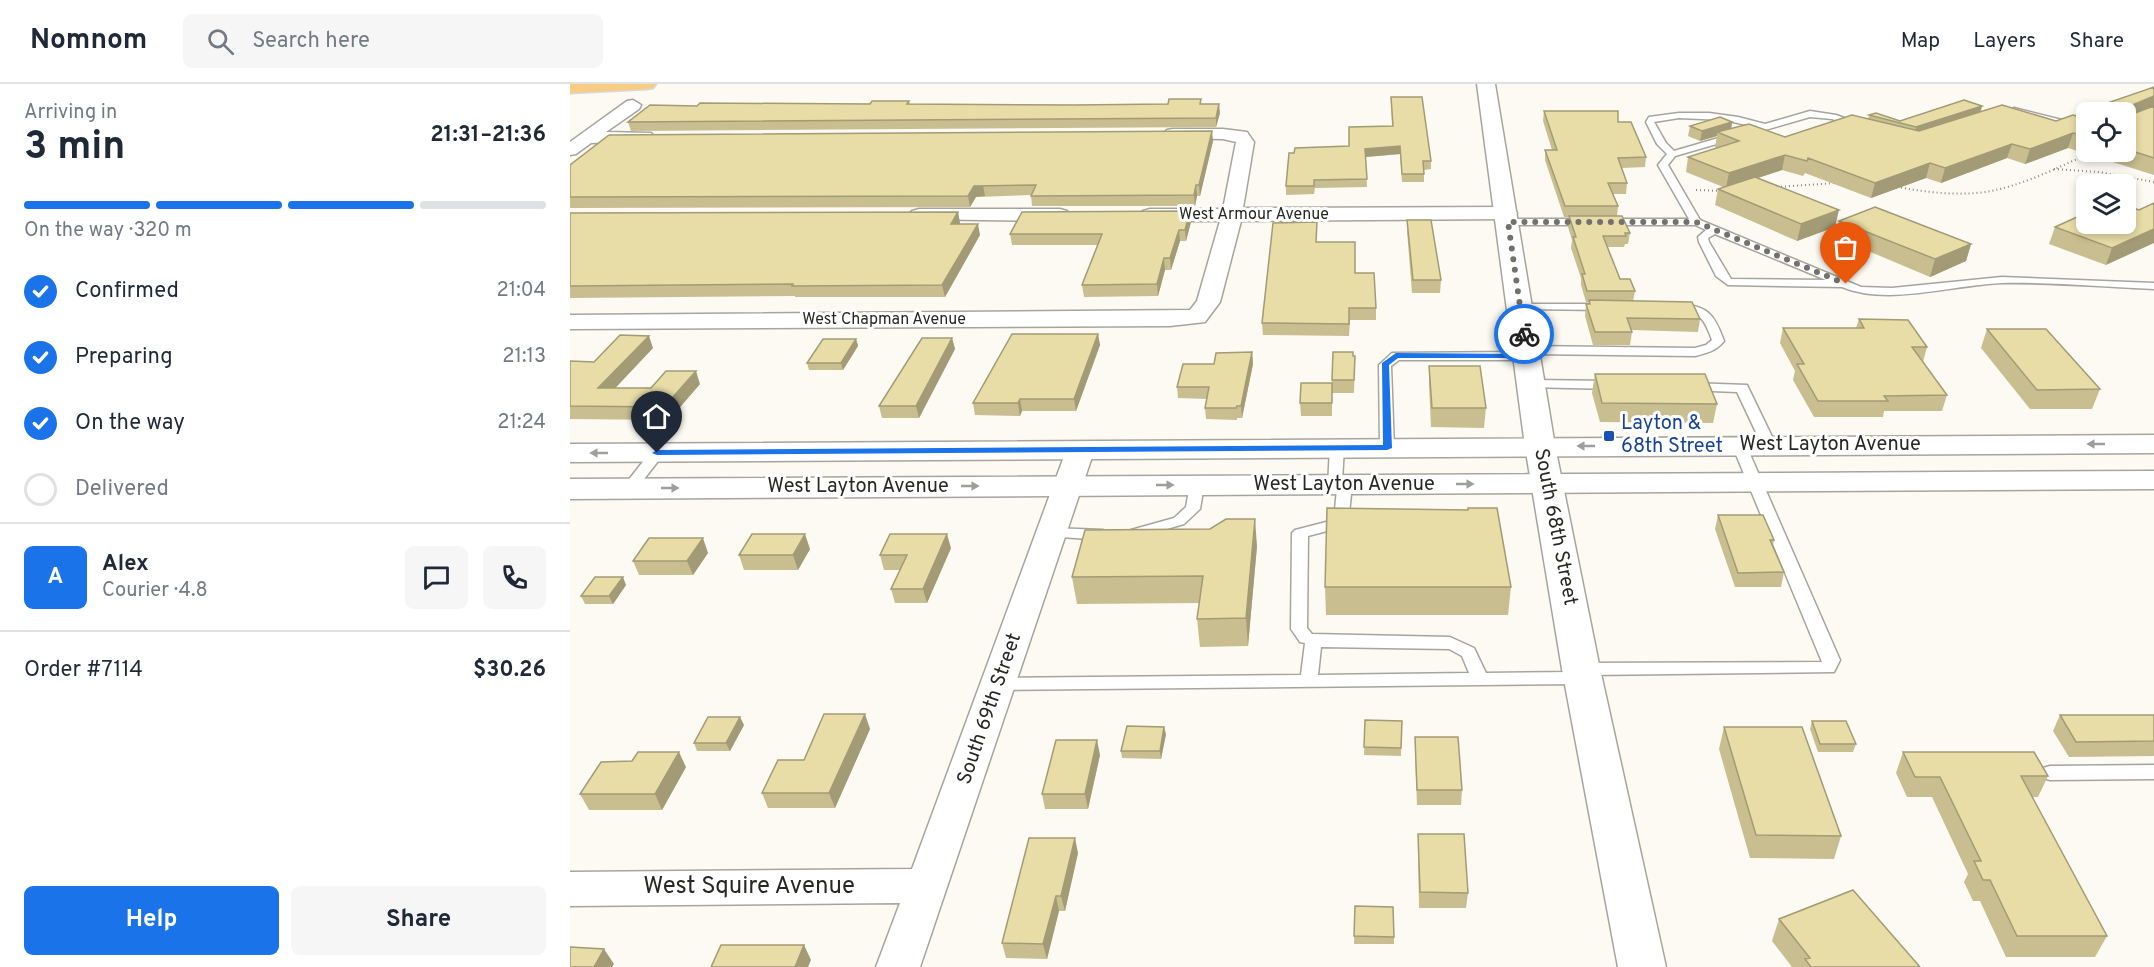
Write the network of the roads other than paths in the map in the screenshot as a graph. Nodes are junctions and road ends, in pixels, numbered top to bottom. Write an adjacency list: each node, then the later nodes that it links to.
1 (647, 84): 2 (highway)
2 (570, 88)
3 (1487, 90): 18 (main road, South 68th Street)
4 (633, 105): 11 (street)
5 (2004, 111): 6 (lane)
6 (2076, 126)
7 (1764, 128): 8 (lane); 13 (lane); 13 (lane)
8 (1867, 128)
9 (1151, 134): 17 (street)
10 (660, 137): 11 (street)
11 (588, 138): 12 (street)
12 (570, 150)
13 (1672, 154): 19 (lane)
14 (901, 215): 15 (street)
15 (1078, 215)
16 (1125, 215): 17 (street, West Armour Avenue)
17 (1232, 215): 18 (street, West Armour Avenue); 26 (street, West Chapman Avenue)
18 (1508, 218): 19 (lane); 23 (main road, South 68th Street)
19 (1696, 222): 20 (lane)
20 (1715, 229): 21 (lane); 21 (lane)
21 (1846, 284): 22 (lane)
22 (2154, 286)
23 (1520, 307): 24 (lane); 27 (main road, South 68th Street)
24 (1611, 307)
25 (1659, 307): 27 (lane)
26 (570, 322)
27 (1527, 353): 28 (main road, South 68th Street); 36 (lane)
28 (1531, 384): 29 (lane); 32 (main road, South 68th Street)
29 (1627, 386)
30 (1673, 387): 34 (lane)
31 (2154, 444): 34 (main road, West Layton Avenue, one-way to 34)
32 (1540, 446): 33 (main road, West Layton Avenue, one-way to 32); 36 (main road, West Layton Avenue); 42 (main road, South 68th Street)
33 (1739, 446): 34 (main road, West Layton Avenue); 41 (lane)
34 (1769, 446)
35 (1337, 448): 36 (main road, West Layton Avenue); 37 (main road, West Layton Avenue); 44 (lane)
36 (1387, 448)
37 (1080, 451): 39 (main road, West Layton Avenue); 45 (street, South 69th Street)
38 (570, 453): 39 (main road, West Layton Avenue, one-way to 38)
39 (657, 453): 47 (lane)
40 (2154, 480): 41 (main road, West Layton Avenue)
41 (1754, 483): 42 (main road, West Layton Avenue); 50 (lane)
42 (1549, 484): 44 (main road, West Layton Avenue, one-way to 42); 50 (main road, South 68th Street)
43 (1197, 485): 44 (main road, West Layton Avenue); 45 (main road, West Layton Avenue, one-way to 43); 48 (lane)
44 (1340, 485): 49 (lane)
45 (1068, 486): 47 (main road, West Layton Avenue, one-way to 45); 48 (street, South 69th Street)
46 (570, 489): 47 (main road, West Layton Avenue)
47 (629, 489)
48 (1052, 533): 53 (street, South 69th Street)
49 (1314, 640): 51 (lane); 52 (lane)
50 (1582, 674): 51 (lane); 59 (main road, South 68th Street)
51 (1479, 679): 52 (lane)
52 (1309, 681): 53 (lane)
53 (999, 684): 56 (street, South 69th Street)
54 (2154, 772): 55 (lane)
55 (2050, 773)
56 (927, 886): 57 (street, West Squire Avenue); 58 (street, South 69th Street)
57 (570, 889)
58 (898, 967)
59 (1642, 967)

